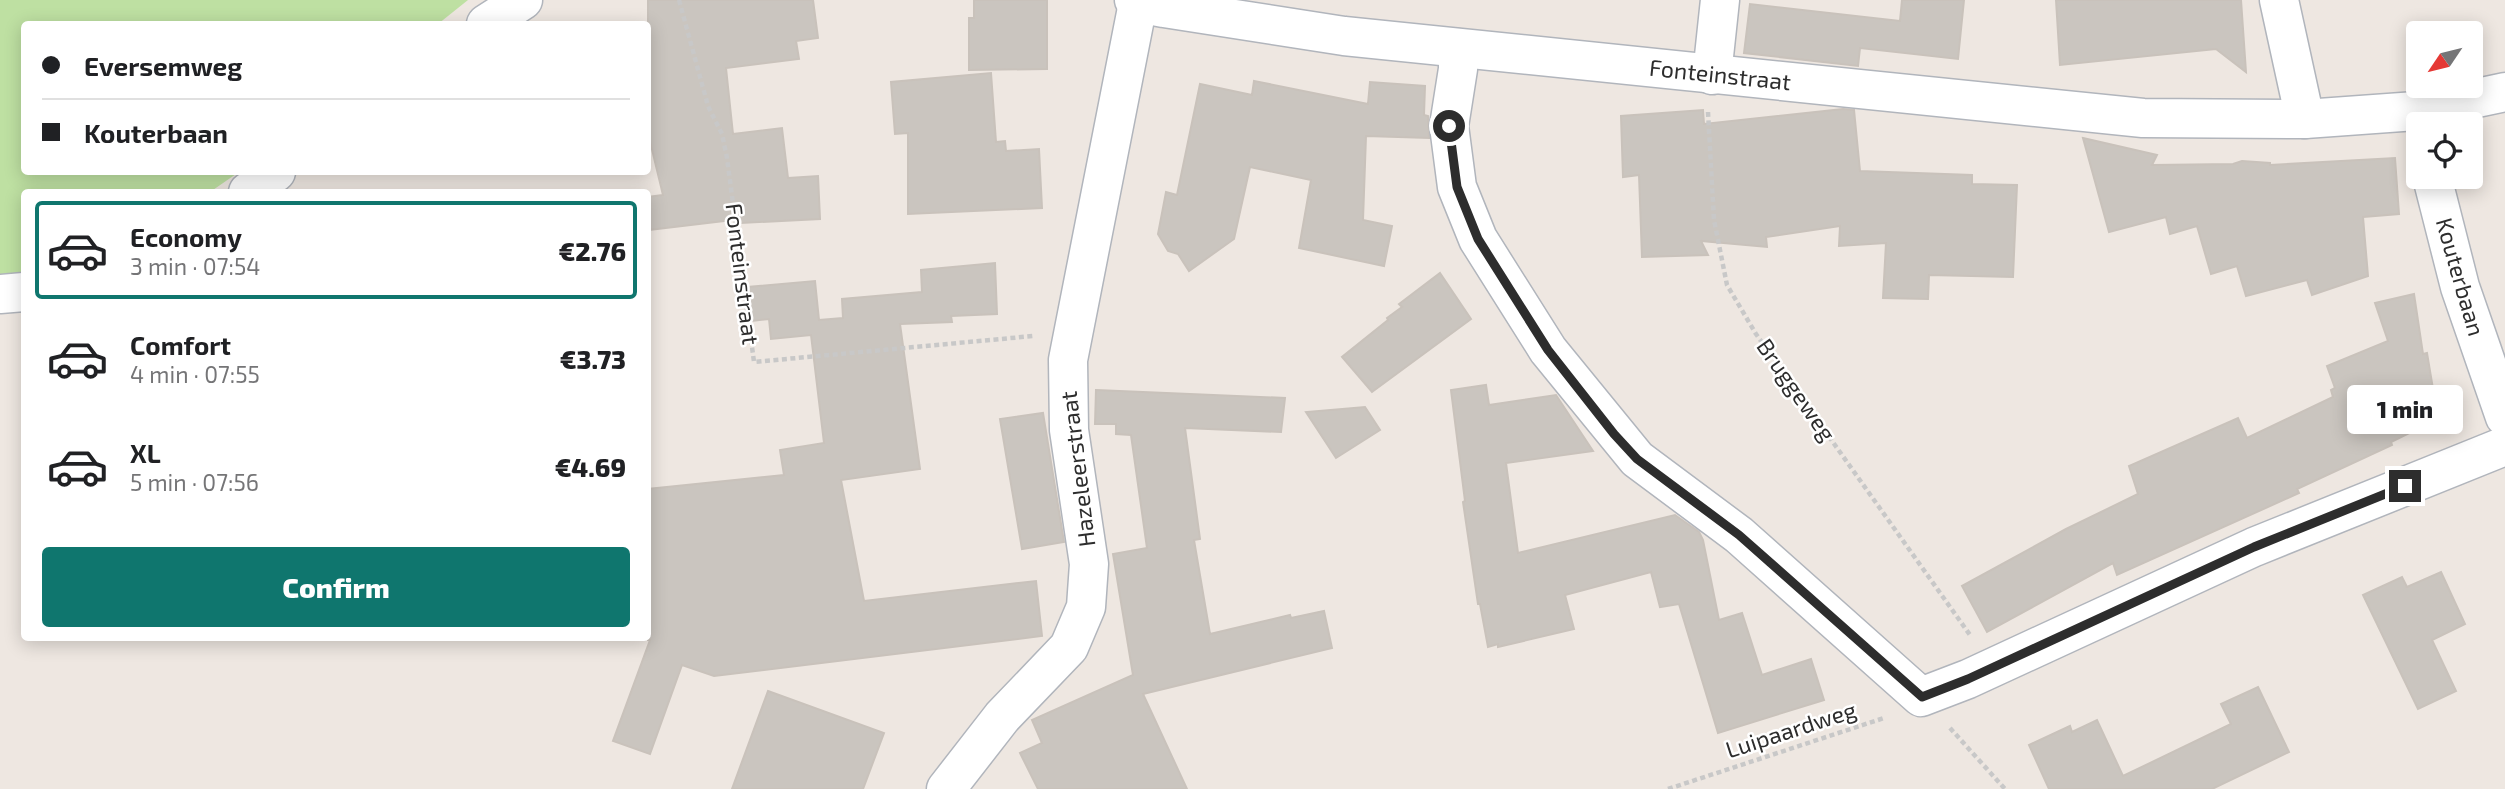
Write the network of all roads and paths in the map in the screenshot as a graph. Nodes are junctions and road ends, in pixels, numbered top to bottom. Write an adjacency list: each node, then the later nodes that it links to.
1 (523, 0): 6 (street)
2 (679, 0): 18 (path, Fonteinstraat)
3 (1720, 0): 8 (street)
4 (2279, 0): 12 (street)
5 (1135, 9): 7 (street, Fonteinstraat); 18 (street, Hazeleerstraat)
6 (491, 21)
7 (1458, 48): 8 (street, Fonteinstraat); 22 (street)
8 (1707, 74): 12 (street, Fonteinstraat); 21 (path, Bruggeweg)
9 (2505, 92): 10 (street, Fonteinstraat)
10 (2438, 112)
11 (2406, 118): 12 (street, Fonteinstraat)
12 (2305, 119)
13 (272, 175): 14 (street)
14 (252, 189)
15 (2435, 189): 19 (street, Kouterbaan)
16 (21, 292): 17 (street)
17 (0, 294)
18 (1073, 332): 23 (street, Hazeleerstraat)
19 (2505, 416)
20 (2505, 446): 21 (street)
21 (1992, 667): 22 (street)
22 (1922, 697): 24 (path, Luipaardweg); 25 (path)
23 (946, 789)
24 (1668, 789)
25 (2005, 789)

